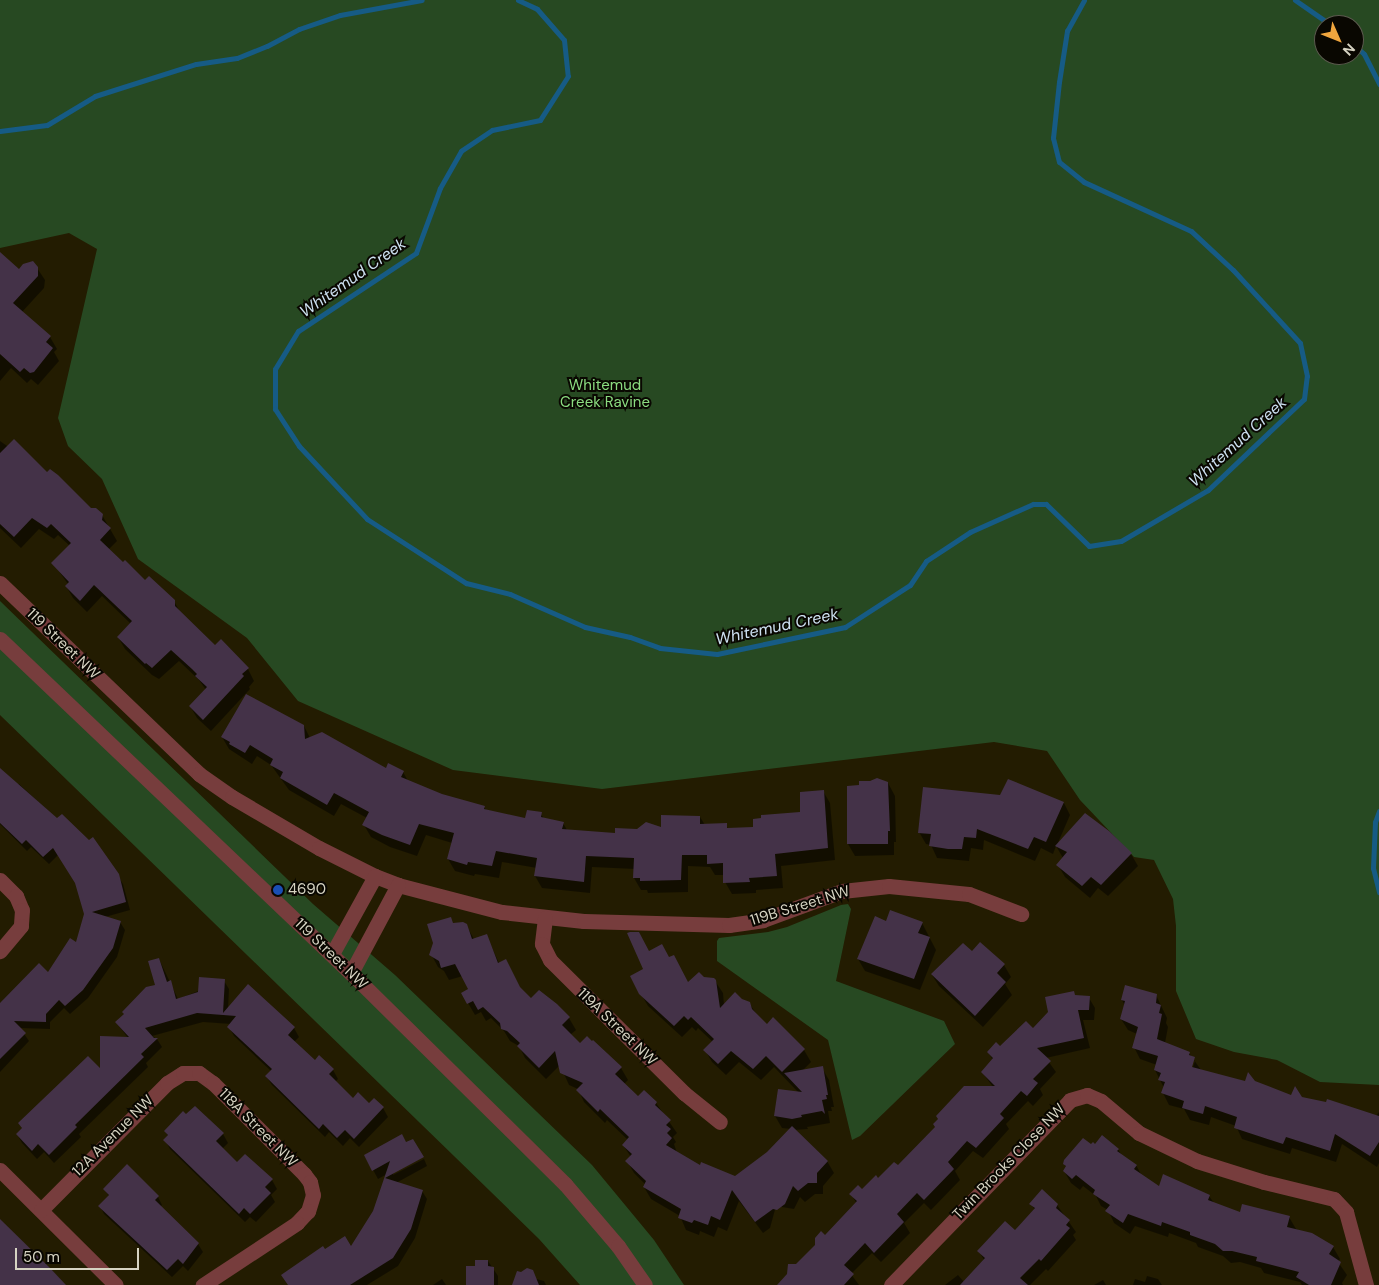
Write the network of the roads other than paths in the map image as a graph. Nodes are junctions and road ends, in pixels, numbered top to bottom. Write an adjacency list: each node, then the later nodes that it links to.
1 (0, 583): 3 (street, 119 Street NW)
2 (0, 639): 9 (street, 119 Street NW)
3 (375, 876): 5 (street, 119 Street NW); 9 (street)
4 (0, 880): 8 (street)
5 (398, 885): 7 (street, 119 Street NW); 10 (street)
6 (1021, 914): 7 (street, 119B Street NW)
7 (545, 918): 12 (street, 119A Street NW)
8 (0, 951)
9 (332, 954): 10 (street, 119 Street NW)
10 (351, 972): 17 (street, 119 Street NW)
11 (192, 1072): 14 (street, 12A Avenue NW); 16 (street, 118A Street NW)
12 (720, 1122)
13 (0, 1170): 14 (street)
14 (41, 1210): 15 (street)
15 (116, 1285)
16 (203, 1285)
17 (645, 1285)
18 (891, 1285): 19 (street, Twin Brooks Close NW)
19 (1366, 1285)

